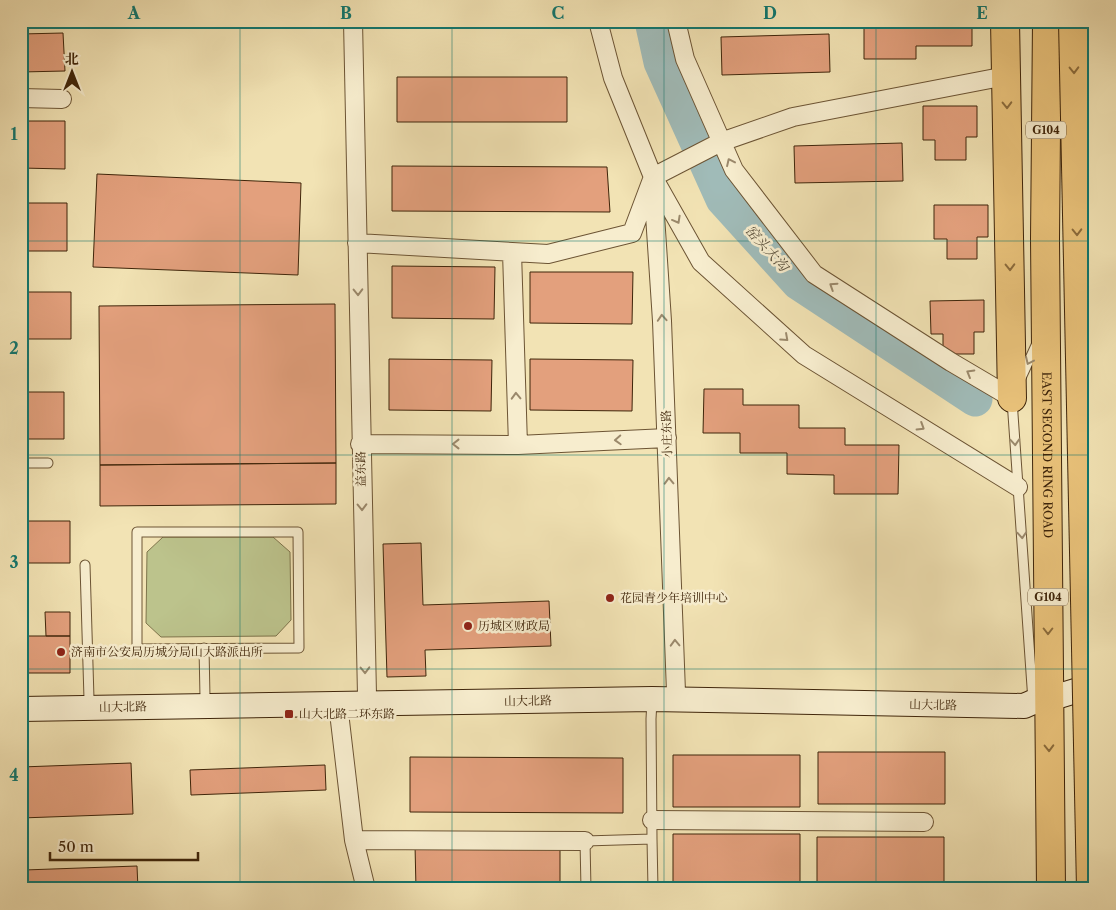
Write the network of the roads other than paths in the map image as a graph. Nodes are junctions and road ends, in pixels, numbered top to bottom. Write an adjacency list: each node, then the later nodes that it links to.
1 (353, 21): 14 (street, 益东路)
2 (598, 21): 12 (street)
3 (676, 21): 11 (street)
4 (1006, 21): 8 (highway)
5 (1032, 21): 13 (highway)
6 (1047, 21): 13 (highway, EAST SECOND RING ROAD / G104)
7 (1073, 21): 45 (highway, one-way to 45, bridge)
8 (1006, 76): 11 (street); 17 (highway, one-way to 17)
9 (21, 98): 10 (street)
10 (62, 99)
11 (721, 142): 12 (street); 17 (street, one-way to 11)
12 (653, 177): 15 (street); 18 (street, 小庄东路, one-way to 12); 23 (street, one-way to 23)
13 (1045, 238): 16 (highway, EAST SECOND RING ROAD / G104)
14 (357, 243): 15 (street); 19 (street, 益东路, one-way to 19)
15 (512, 252): 20 (street, one-way to 15)
16 (1046, 324): 17 (lane, one-way to 17); 33 (highway, EAST SECOND RING ROAD / G104, one-way to 33)
17 (1012, 398): 23 (lane, one-way to 23)
18 (667, 438): 20 (street, one-way to 20); 27 (street, 小庄东路, one-way to 18)
19 (360, 444): 20 (street, one-way to 19); 28 (street, 益东路, one-way to 28)
20 (518, 445)
21 (21, 463): 22 (lane)
22 (48, 463)
23 (1018, 487): 33 (lane, one-way to 33)
24 (85, 565): 30 (lane)
25 (204, 648): 25 (lane); 29 (lane)
26 (1095, 685): 33 (main road)
27 (676, 692): 28 (main road, 山大北路); 33 (main road, 山大北路)
28 (367, 695): 29 (main road, 山大北路)
29 (205, 697): 30 (main road, 山大北路)
30 (89, 699): 32 (main road, 山大北路)
31 (652, 699): 33 (main road, 山大北路); 34 (main road, 山大北路); 36 (lane)
32 (21, 700)
33 (1041, 700): 44 (highway, EAST SECOND RING ROAD / G104, one-way to 44)
34 (338, 704): 35 (main road, 山大北路); 39 (street)
35 (21, 709)
36 (652, 820): 37 (street); 38 (lane)
37 (924, 822)
38 (652, 839): 40 (lane); 43 (lane)
39 (354, 840): 40 (street); 41 (street)
40 (585, 842): 42 (lane)
41 (366, 889)
42 (586, 889)
43 (653, 889)
44 (1051, 889)
45 (1091, 889)

